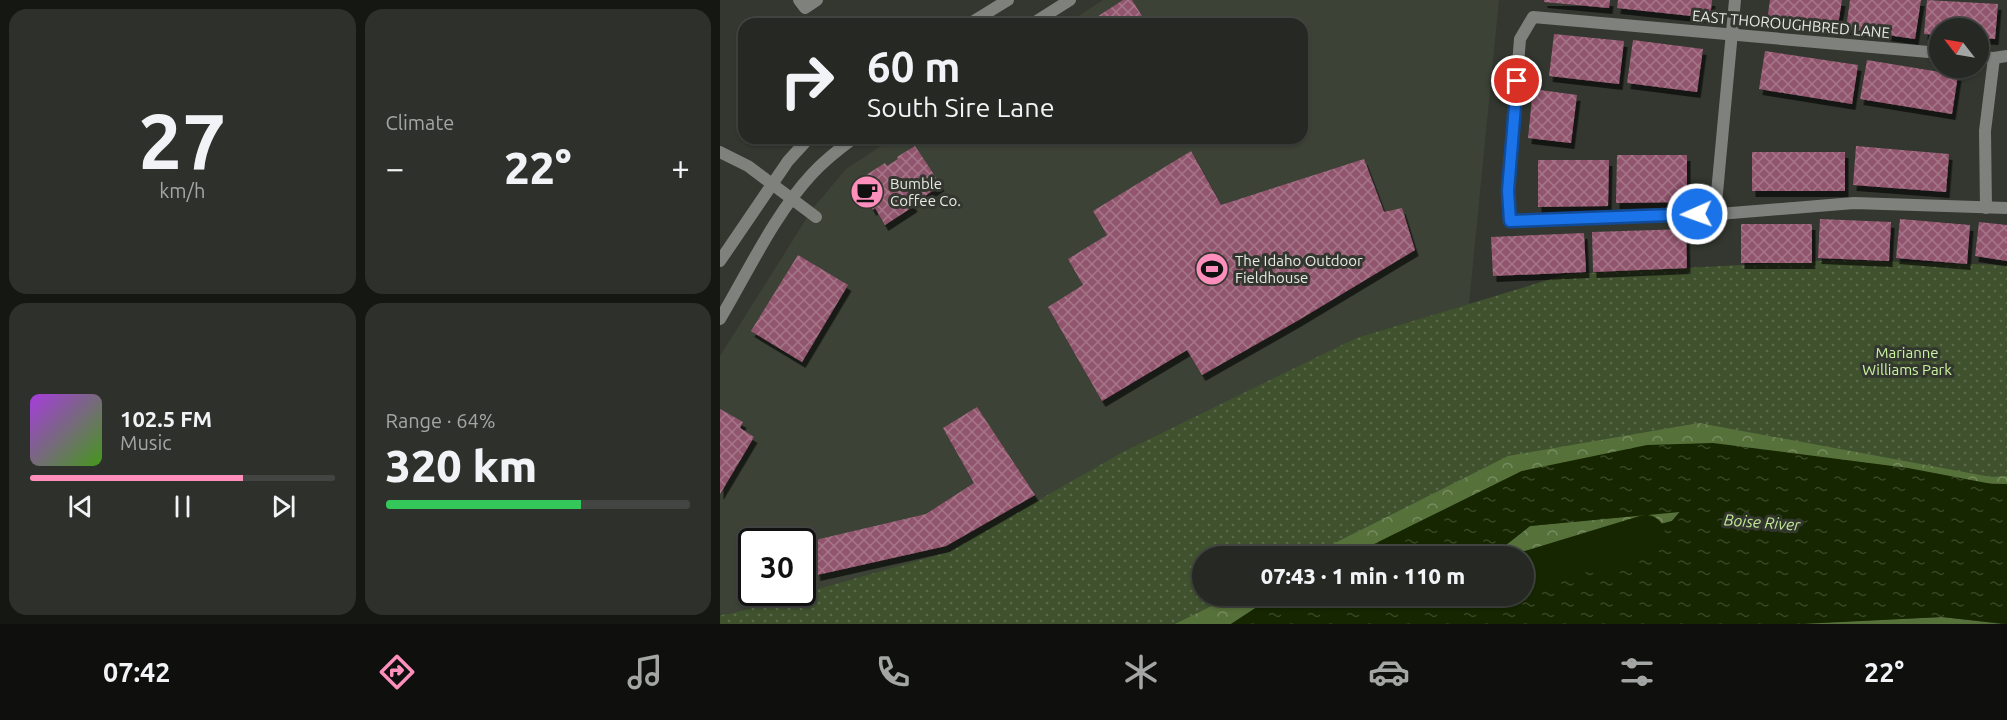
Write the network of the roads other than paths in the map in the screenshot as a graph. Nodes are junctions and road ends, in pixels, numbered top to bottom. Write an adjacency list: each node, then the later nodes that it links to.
1 (799, 0): 2 (street)
2 (817, 0)
3 (1008, 0): 6 (street)
4 (1070, 0): 7 (street)
5 (1735, 0): 8 (street)
6 (979, 18)
7 (1042, 18)
8 (1732, 34): 9 (street, EAST THOROUGHBRED LANE); 20 (street); 20 (street, EAST THOROUGHBRED LANE)
9 (1929, 52)
10 (2007, 56): 12 (street)
11 (1989, 58): 12 (street)
12 (1994, 58): 18 (street)
13 (803, 144): 16 (street)
14 (846, 144): 17 (street)
15 (720, 152): 16 (street)
16 (771, 184): 17 (street); 22 (street)
17 (792, 199): 21 (street); 23 (street)
18 (1986, 207): 19 (street); 20 (street)
19 (2007, 208)
20 (1715, 214)
21 (816, 217)
22 (720, 261)
23 (720, 320)

